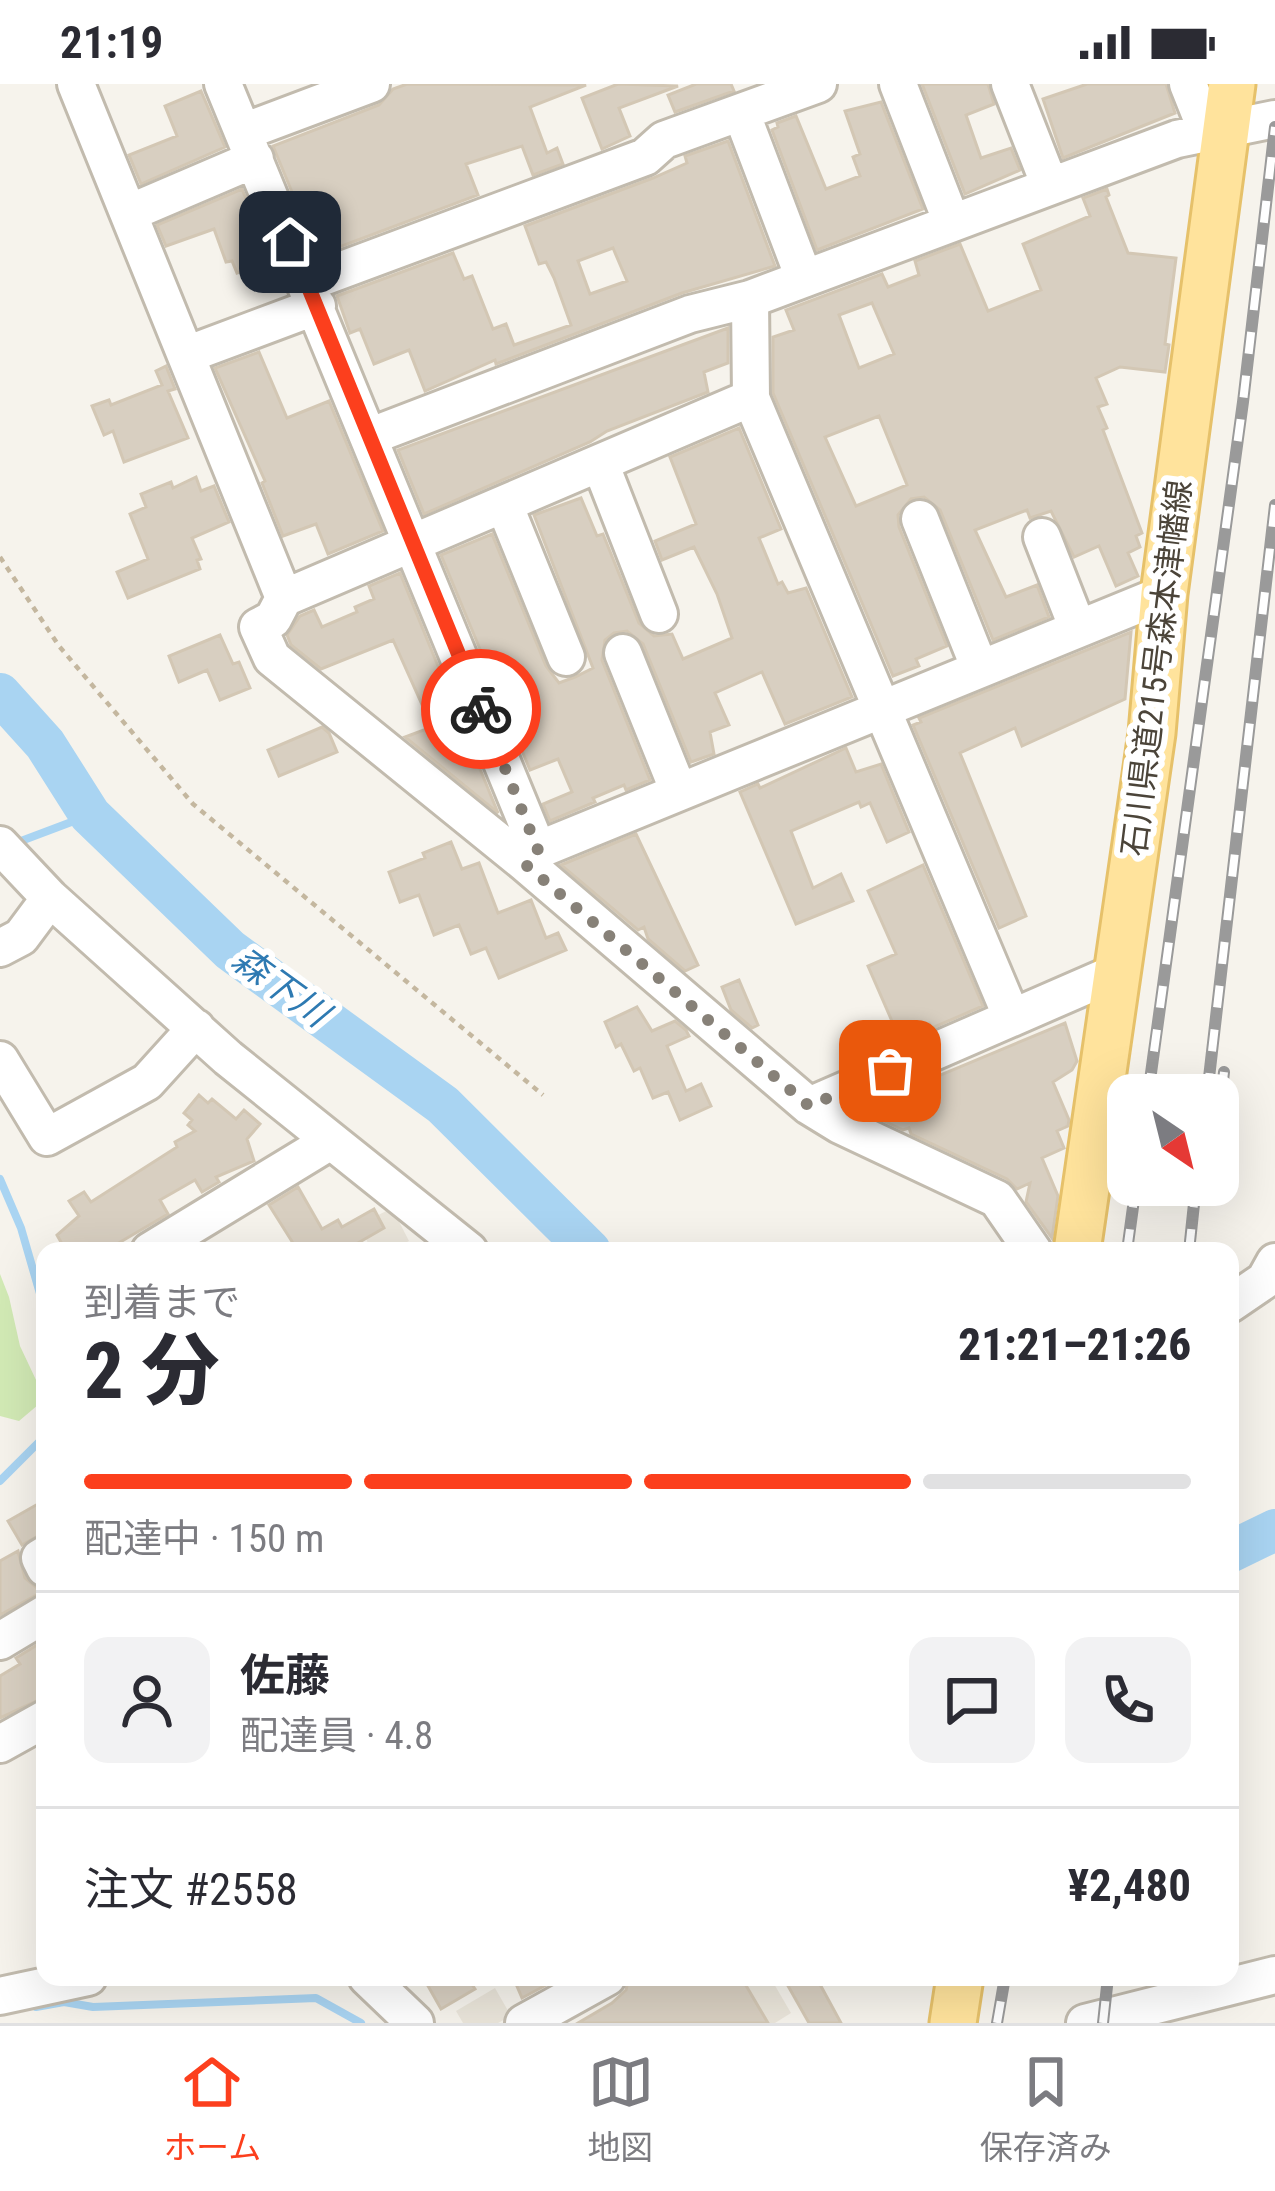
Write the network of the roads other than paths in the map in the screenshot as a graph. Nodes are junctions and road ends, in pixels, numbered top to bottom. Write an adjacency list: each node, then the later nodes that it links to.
1 (76, 84): 14 (street)
2 (224, 84): 12 (street)
3 (371, 84): 12 (street)
4 (818, 84): 9 (street)
5 (898, 84): 15 (street)
6 (1010, 84): 13 (street)
7 (1188, 84): 11 (street)
8 (1232, 84): 11 (main road, 石川県道215号森本津幡線)
9 (740, 112): 16 (street); 17 (street)
10 (1275, 119): 11 (street)
11 (1226, 129): 13 (street); 27 (main road, 石川県道215号森本津幡線)
12 (249, 145): 14 (street); 17 (street)
13 (1050, 187): 15 (street)
14 (129, 213): 19 (street)
15 (952, 223): 16 (street)
16 (804, 278): 18 (street)
17 (312, 295): 19 (street); 21 (street)
18 (750, 299): 20 (street); 21 (street)
19 (186, 355): 28 (street)
20 (751, 398): 22 (street); 34 (street)
21 (371, 436): 26 (street)
22 (600, 463): 23 (street); 29 (street)
23 (505, 503): 26 (street); 32 (street)
24 (920, 519): 33 (street)
25 (1042, 538): 30 (street)
26 (412, 543): 28 (street); 37 (street)
27 (1164, 594): 30 (street); 40 (main road, 石川県道215号森本津幡線)
28 (284, 598): 37 (street)
29 (659, 614)
30 (1078, 629): 33 (street)
31 (622, 653): 35 (street)
32 (566, 657)
33 (980, 669): 34 (street)
34 (881, 708): 35 (street); 41 (street)
35 (679, 792): 37 (street)
36 (0, 845): 38 (street)
37 (532, 857): 44 (street)
38 (50, 898): 39 (street); 42 (street)
39 (0, 948)
40 (1115, 973): 41 (street); 49 (main road, 石川県道215号森本津幡線)
41 (1012, 1018): 44 (street)
42 (196, 1028): 43 (street); 45 (street)
43 (0, 1060)
44 (809, 1106): 48 (street)
45 (329, 1142): 46 (street); 47 (street)
46 (165, 1242)
47 (457, 1242)
48 (1027, 1242)
49 (1078, 1242)
50 (1275, 1262): 51 (street)
51 (1239, 1298)
52 (36, 1619): 53 (street)
53 (0, 1641)
54 (36, 1724): 55 (street)
55 (0, 1744)
56 (1275, 1975): 57 (street)
57 (1239, 1984)
58 (47, 1986): 63 (street)
59 (376, 1986): 64 (street)
60 (591, 1986): 65 (street)
61 (958, 1986): 66 (main road)
62 (1231, 1986): 67 (street)
63 (11, 1994)
64 (415, 2023)
65 (524, 2023)
66 (952, 2023)
67 (1085, 2023)

